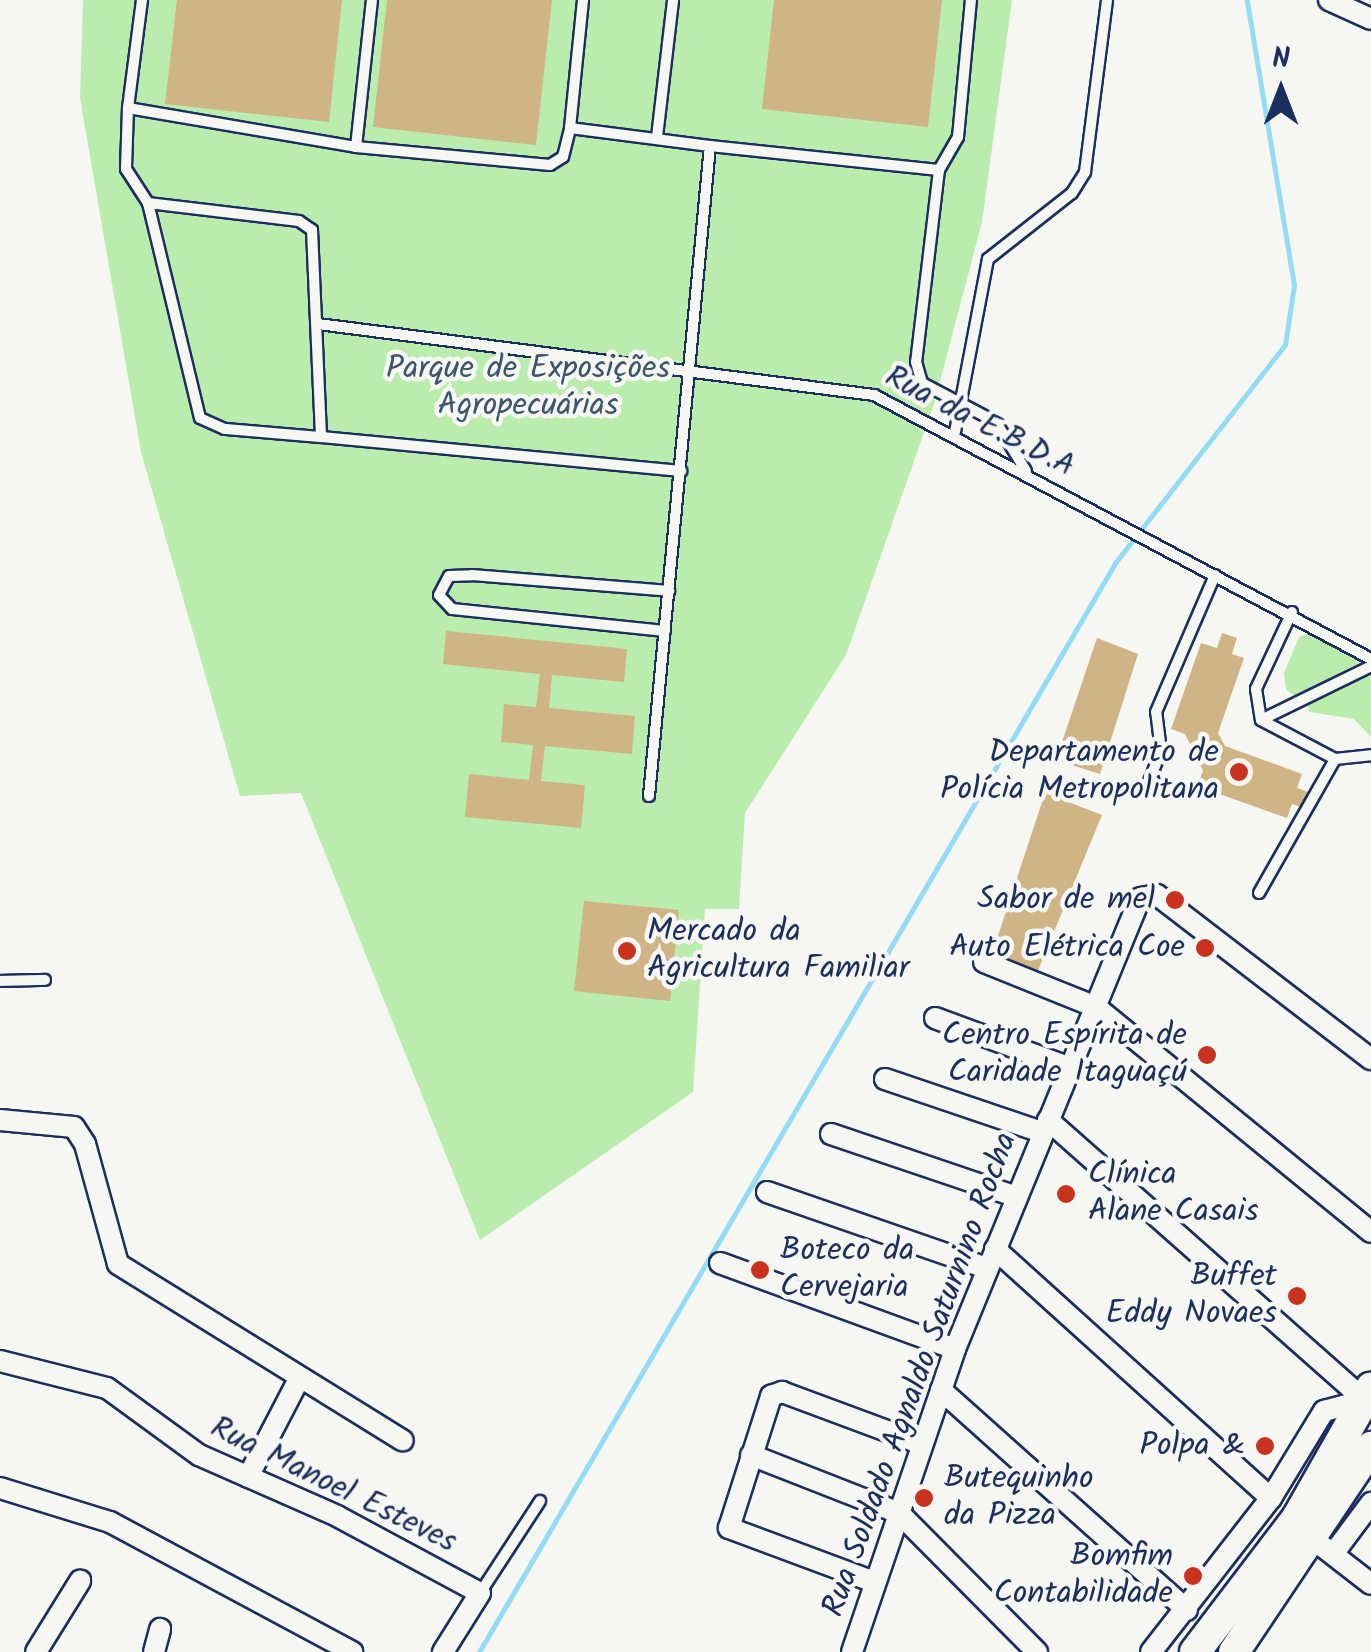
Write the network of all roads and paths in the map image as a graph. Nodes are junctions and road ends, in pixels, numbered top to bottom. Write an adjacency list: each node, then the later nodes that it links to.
1 (142, 0): 9 (lane)
2 (372, 0): 13 (lane)
3 (582, 0): 10 (lane)
4 (673, 0): 11 (lane)
5 (971, 0): 14 (lane)
6 (1107, 0): 18 (lane)
7 (1329, 0): 8 (street)
8 (1371, 19)
9 (128, 108): 13 (lane); 15 (lane)
10 (570, 128): 11 (lane); 13 (lane)
11 (657, 137): 12 (lane)
12 (710, 146): 14 (lane); 17 (lane)
13 (356, 147)
14 (939, 170): 18 (lane)
15 (148, 203): 16 (lane); 20 (lane)
16 (318, 324): 17 (lane, Rua da E.B.D.A); 20 (lane)
17 (690, 376): 19 (lane, Rua da E.B.D.A); 21 (lane)
18 (961, 404): 19 (lane); 22 (lane)
19 (955, 432): 22 (lane, Rua da E.B.D.A)
20 (321, 437): 21 (lane)
21 (681, 472): 24 (lane)
22 (1026, 472): 23 (lane, Rua da E.B.D.A)
23 (1215, 575): 25 (lane, Rua da E.B.D.A); 33 (lane)
24 (669, 592): 26 (lane); 26 (lane)
25 (1292, 612): 27 (lane, Rua da E.B.D.A); 30 (lane)
26 (665, 631): 34 (lane)
27 (1353, 649): 28 (lane); 29 (lane, Rua da E.B.D.A)
28 (1371, 650)
29 (1371, 662): 30 (lane)
30 (1261, 720): 32 (lane)
31 (1371, 755): 32 (lane)
32 (1335, 759): 35 (lane)
33 (1146, 788)
34 (649, 796)
35 (1259, 893)
36 (984, 962): 39 (street)
37 (45, 980): 38 (lane)
38 (0, 981)
39 (1096, 1006): 41 (street, Rua Soldado Agnaldo Saturnino Rocha); 42 (street, Rua Soldado Agnaldo Saturnino Rocha); 49 (street)
40 (935, 1018): 42 (street)
41 (1371, 1059)
42 (1068, 1066): 45 (street, Rua Soldado Agnaldo Saturnino Rocha)
43 (885, 1078): 45 (street)
44 (0, 1120): 54 (street)
45 (1045, 1126): 48 (street, Rua Soldado Agnaldo Saturnino Rocha); 56 (street)
46 (830, 1134): 48 (street)
47 (767, 1192): 50 (street)
48 (1014, 1196): 50 (street, Rua Soldado Agnaldo Saturnino Rocha)
49 (1371, 1232)
50 (991, 1259): 52 (street, Rua Soldado Agnaldo Saturnino Rocha); 63 (street)
51 (720, 1263): 52 (street)
52 (955, 1349): 55 (street, Rua Soldado Agnaldo Saturnino Rocha)
53 (0, 1361): 61 (street, Rua Manoel Esteves)
54 (299, 1379): 57 (street); 61 (street)
55 (941, 1390): 58 (street, Rua Soldado Agnaldo Saturnino Rocha); 72 (street)
56 (1368, 1394): 63 (street); 82 (main road)
57 (403, 1441)
58 (922, 1444): 60 (street); 66 (street, Rua Soldado Agnaldo Saturnino Rocha)
59 (1371, 1447): 67 (main road)
60 (751, 1455): 66 (street); 69 (street)
61 (248, 1476): 71 (street, Rua Manoel Esteves)
62 (0, 1488): 77 (street)
63 (1271, 1498): 72 (street)
64 (540, 1501): 71 (lane)
65 (1371, 1503): 67 (street)
66 (899, 1513): 69 (street, Rua Soldado Agnaldo Saturnino Rocha); 80 (street)
67 (1323, 1547): 70 (street); 74 (main road)
68 (80, 1580): 75 (street)
69 (874, 1582): 79 (street, Rua Soldado Agnaldo Saturnino Rocha)
70 (1371, 1584)
71 (480, 1593): 78 (street)
72 (1188, 1610): 81 (street)
73 (160, 1629): 76 (street)
74 (1236, 1651)
75 (36, 1652)
76 (154, 1652)
77 (352, 1652)
78 (442, 1652)
79 (852, 1652)
80 (1037, 1652)
81 (1151, 1652)
82 (1195, 1652)

